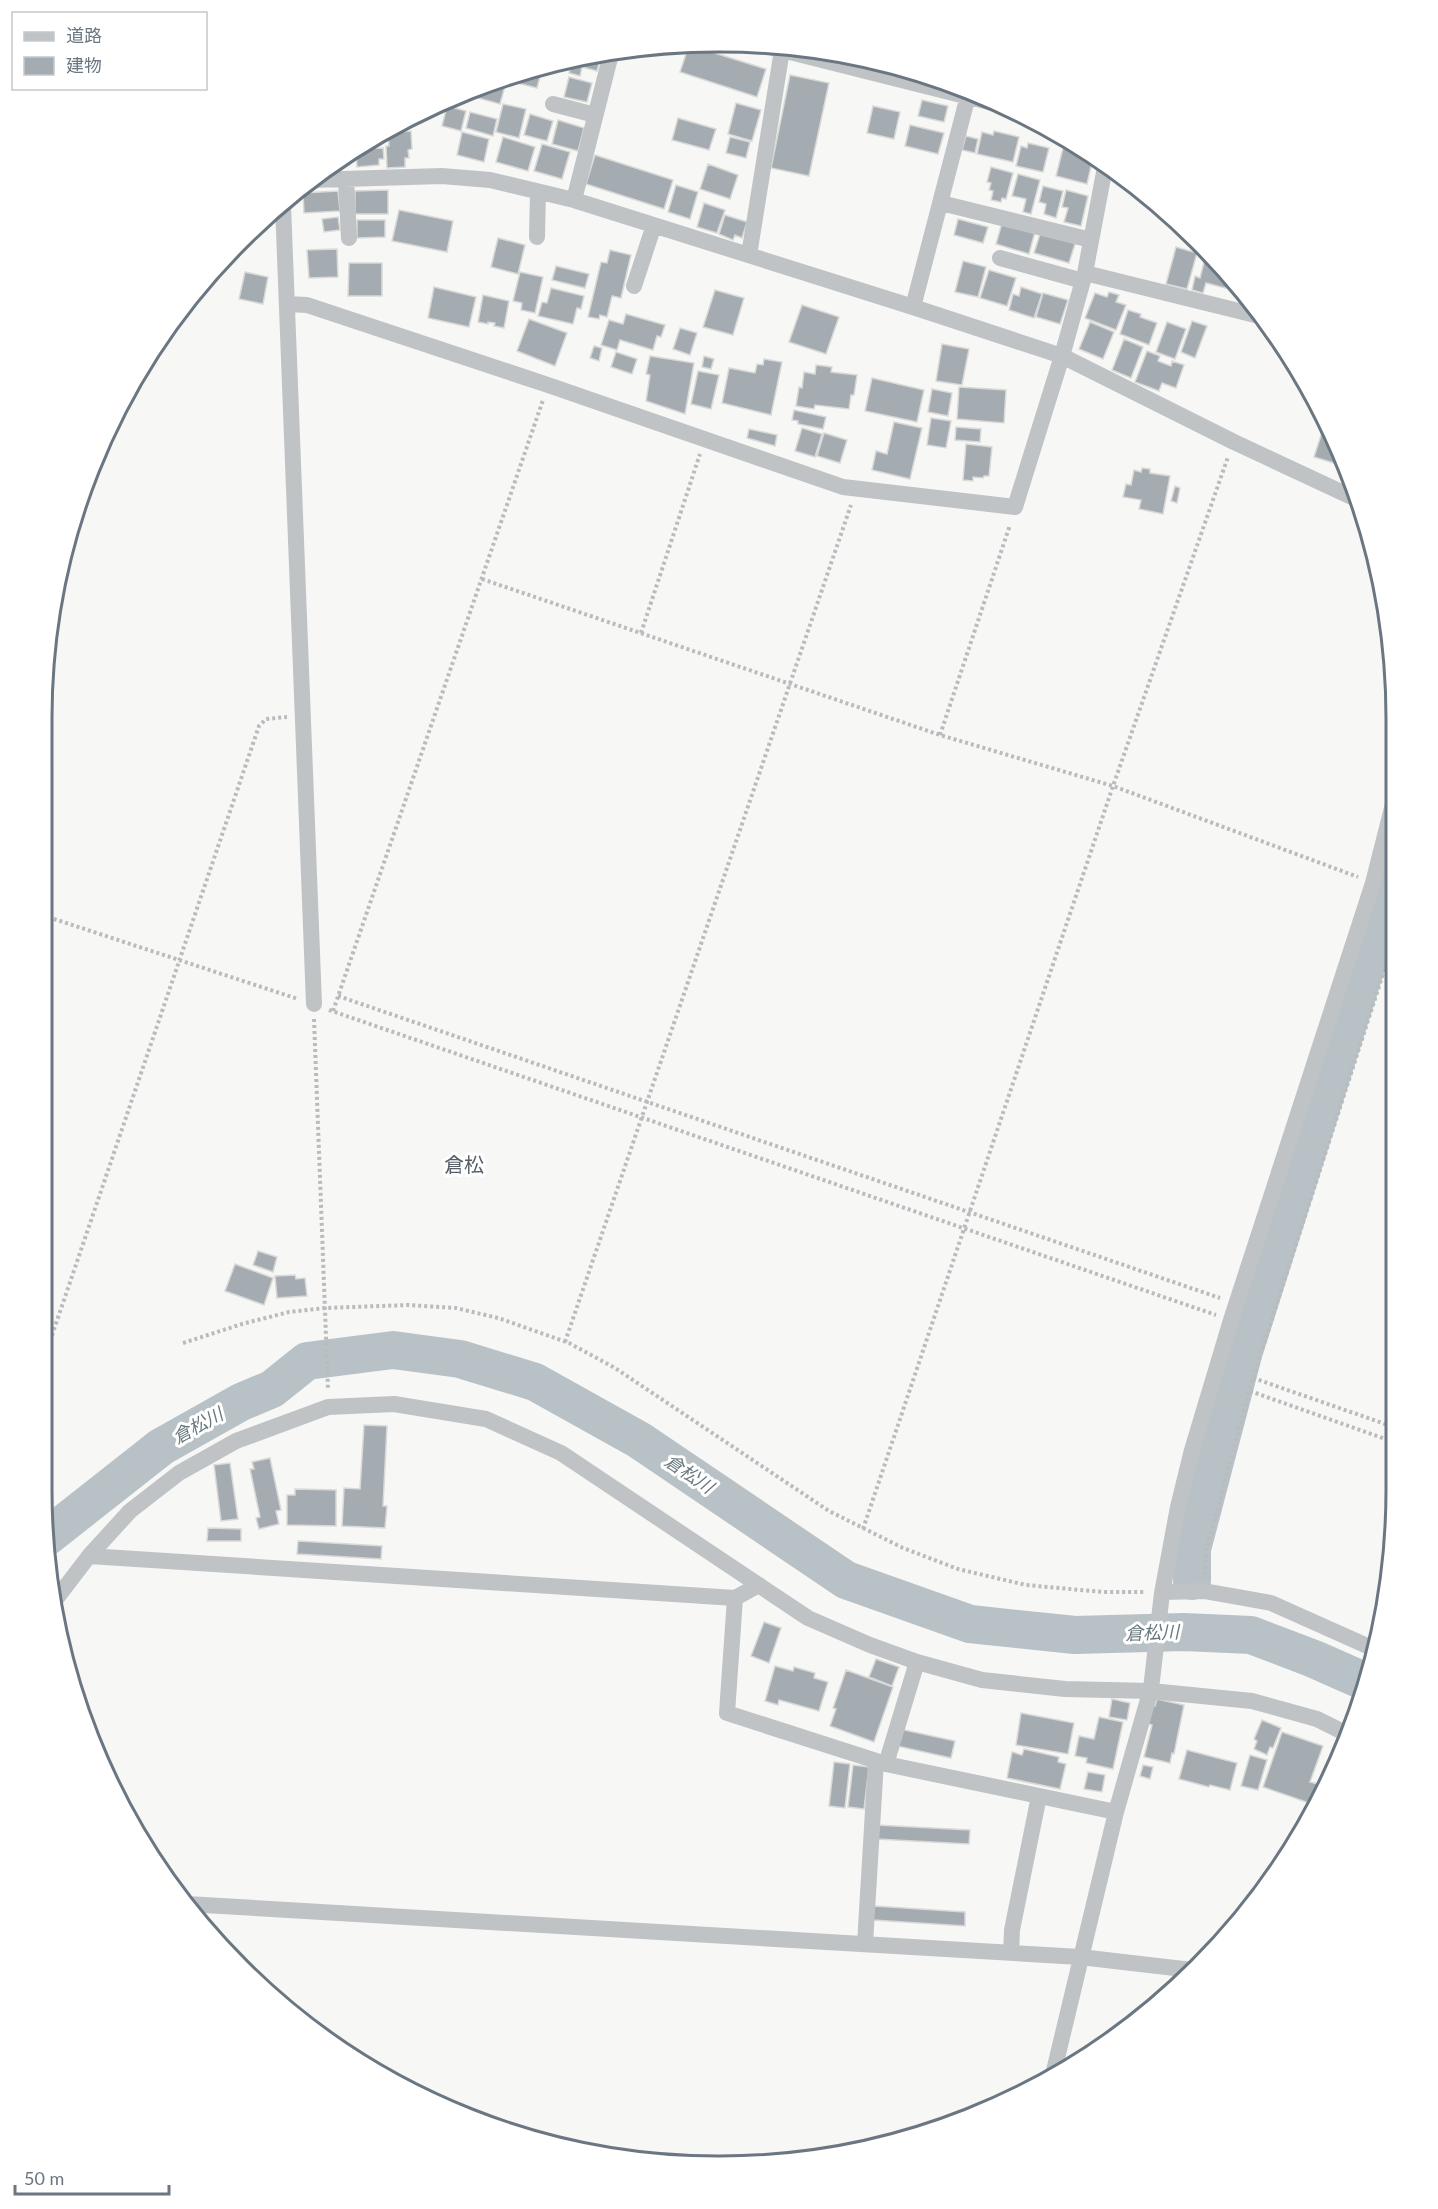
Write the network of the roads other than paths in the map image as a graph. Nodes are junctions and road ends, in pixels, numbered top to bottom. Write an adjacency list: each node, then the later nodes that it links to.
1 (781, 56): 19 (street)
2 (609, 62): 7 (street)
3 (846, 65): 4 (street)
4 (900, 78)
5 (966, 100): 13 (street)
6 (553, 104): 7 (street)
7 (595, 115): 12 (street)
8 (1103, 175): 18 (street)
9 (328, 179): 10 (street)
10 (346, 179): 11 (street); 17 (street)
11 (538, 192): 12 (street); 16 (street)
12 (574, 200): 15 (street)
13 (941, 203): 18 (street); 24 (street)
14 (283, 215): 23 (street)
15 (654, 225): 19 (street); 22 (street)
16 (537, 237)
17 (349, 238)
18 (1091, 240): 21 (street)
19 (749, 255): 24 (street)
20 (1000, 258): 21 (street)
21 (1084, 277): 25 (street); 26 (street)
22 (634, 286)
23 (287, 304): 26 (street); 29 (street)
24 (912, 307): 26 (street)
25 (1249, 314)
26 (1062, 356): 27 (street)
27 (1346, 494)
28 (1386, 832): 33 (street)
29 (314, 1004)
30 (89, 1556): 31 (street); 32 (street); 34 (street)
31 (759, 1585): 34 (street); 36 (street)
32 (61, 1593)
33 (1162, 1593): 35 (street); 37 (street)
34 (735, 1598): 39 (street)
35 (1367, 1646)
36 (917, 1662): 37 (street); 39 (street)
37 (1151, 1690): 38 (street); 41 (street)
38 (1340, 1730)
39 (881, 1763): 40 (street); 43 (street)
40 (1040, 1796): 41 (street); 44 (street)
41 (1116, 1812): 45 (street)
42 (197, 1905): 43 (street)
43 (865, 1944): 44 (street)
44 (1011, 1953): 45 (street)
45 (1080, 1957): 46 (street); 47 (street)
46 (1182, 1969)
47 (1055, 2065)

